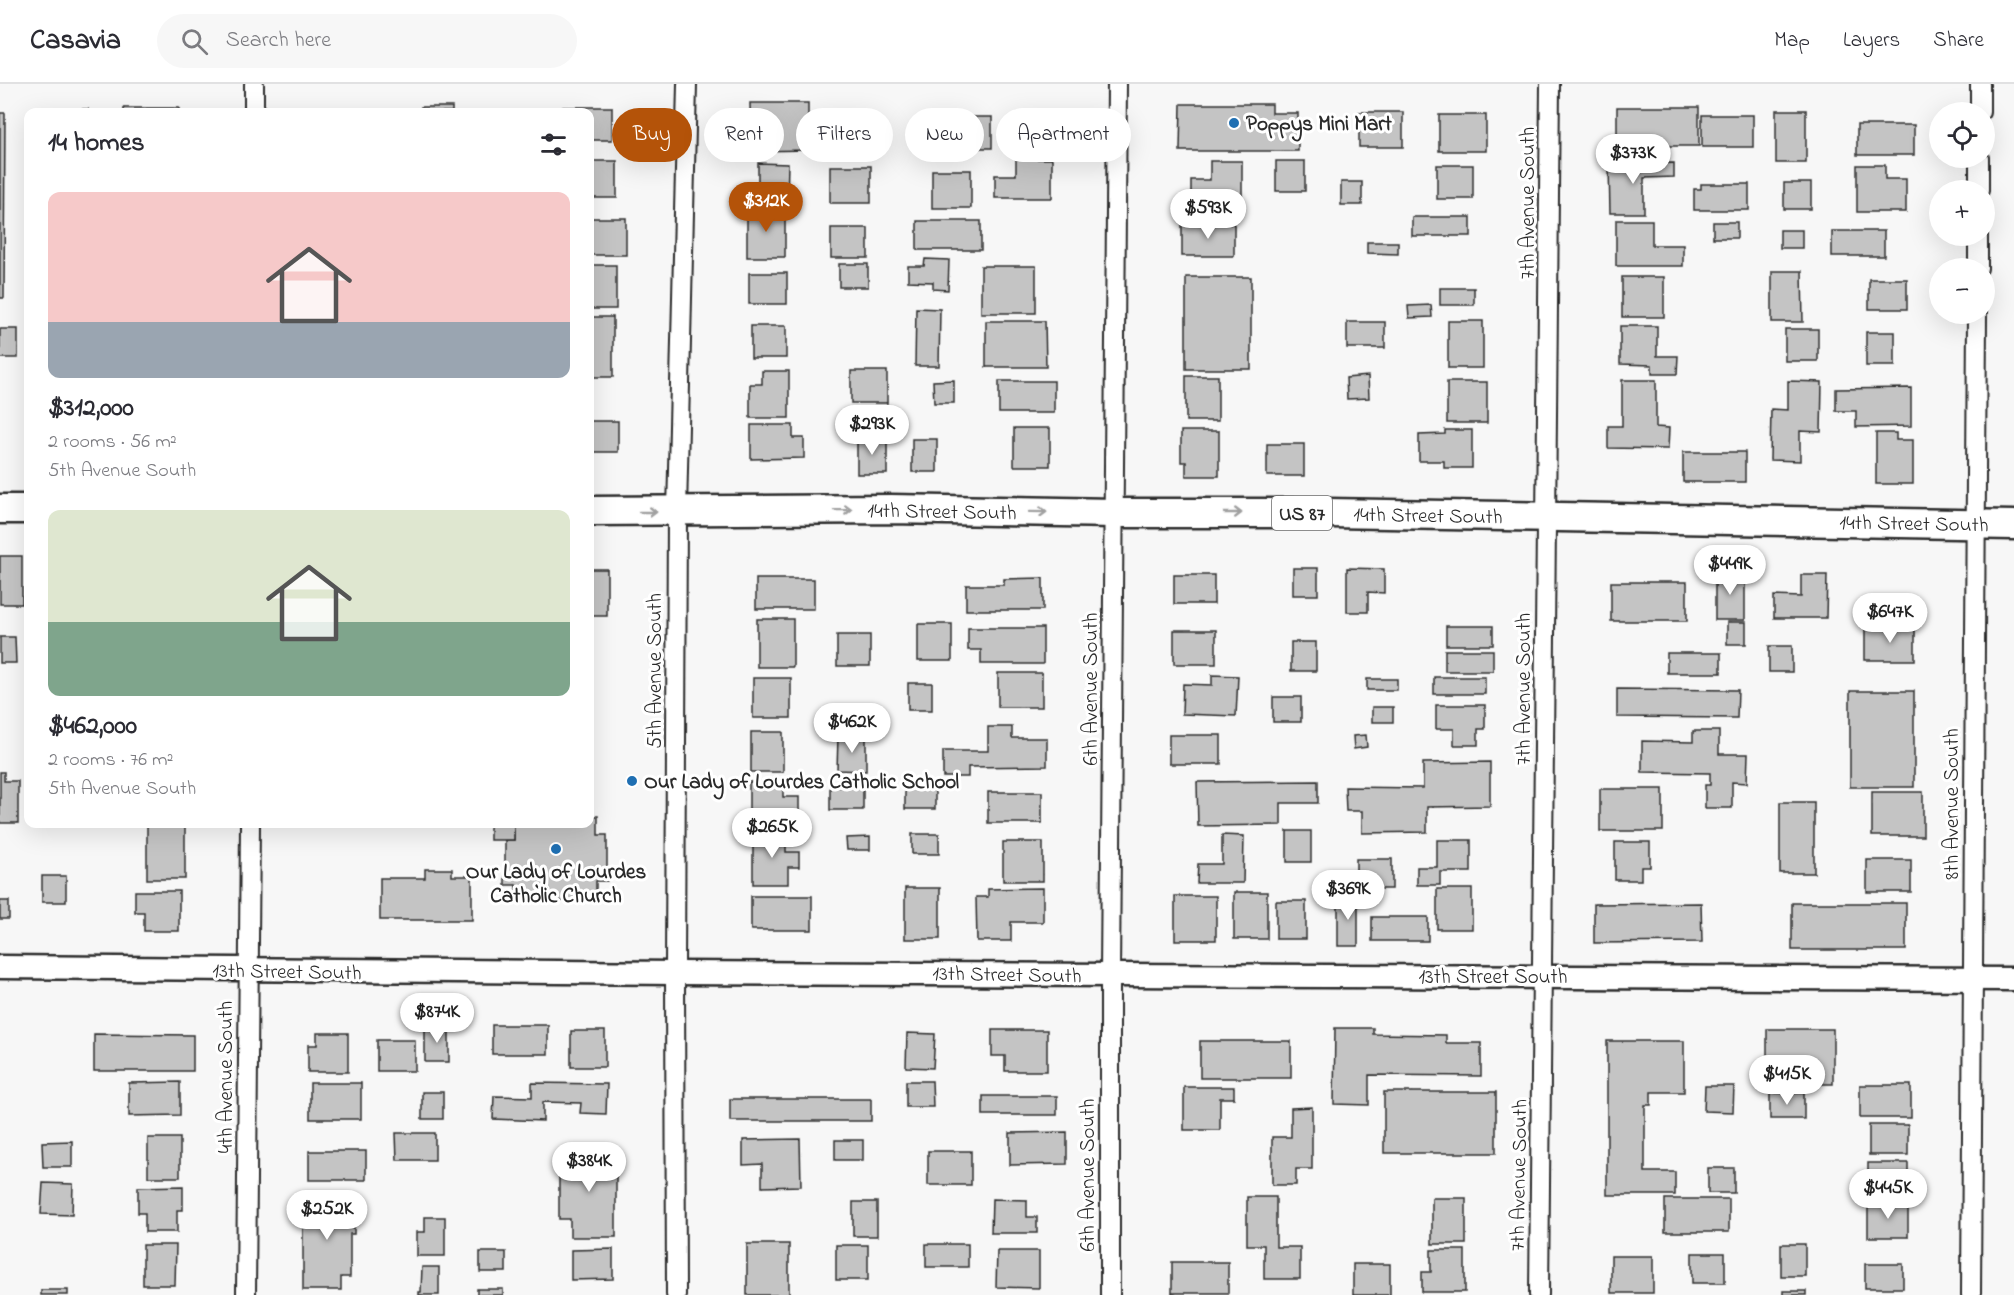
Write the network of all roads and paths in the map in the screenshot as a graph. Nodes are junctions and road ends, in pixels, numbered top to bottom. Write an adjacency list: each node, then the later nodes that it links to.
1 (254, 84): 7 (street)
2 (687, 84): 12 (street, 5th Avenue South)
3 (1117, 84): 13 (street, 6th Avenue South)
4 (1550, 84): 14 (street, 7th Avenue South)
5 (1980, 84): 6 (street)
6 (1980, 102)
7 (254, 108)
8 (1977, 324): 15 (street, 8th Avenue South)
9 (0, 509): 10 (main road)
10 (24, 509)
11 (594, 511): 12 (main road, 14th Street South / US 87, one-way to 12)
12 (677, 512): 13 (main road, 14th Street South / US 87, one-way to 13); 20 (street, 5th Avenue South)
13 (1114, 513): 14 (main road, 14th Street South / US 87, one-way to 14); 21 (street, 6th Avenue South)
14 (1547, 517): 15 (main road, 14th Street South / US 87); 22 (street, 7th Avenue South)
15 (1975, 524): 16 (main road, 14th Street South / US 87); 23 (street, 8th Avenue South)
16 (2014, 525)
17 (250, 828): 19 (street, 4th Avenue South)
18 (0, 967): 19 (street, 13th Street South)
19 (249, 970): 20 (street, 13th Street South); 25 (street, 4th Avenue South)
20 (675, 973): 21 (street, 13th Street South); 26 (street, 5th Avenue South)
21 (1110, 976): 22 (street, 13th Street South); 27 (street, 6th Avenue South)
22 (1543, 977): 23 (street, 13th Street South); 28 (street, 7th Avenue South)
23 (1972, 979): 24 (street, 13th Street South); 29 (street, 8th Avenue South)
24 (2014, 979)
25 (246, 1295)
26 (676, 1295)
27 (1110, 1295)
28 (1539, 1295)
29 (1971, 1295)

